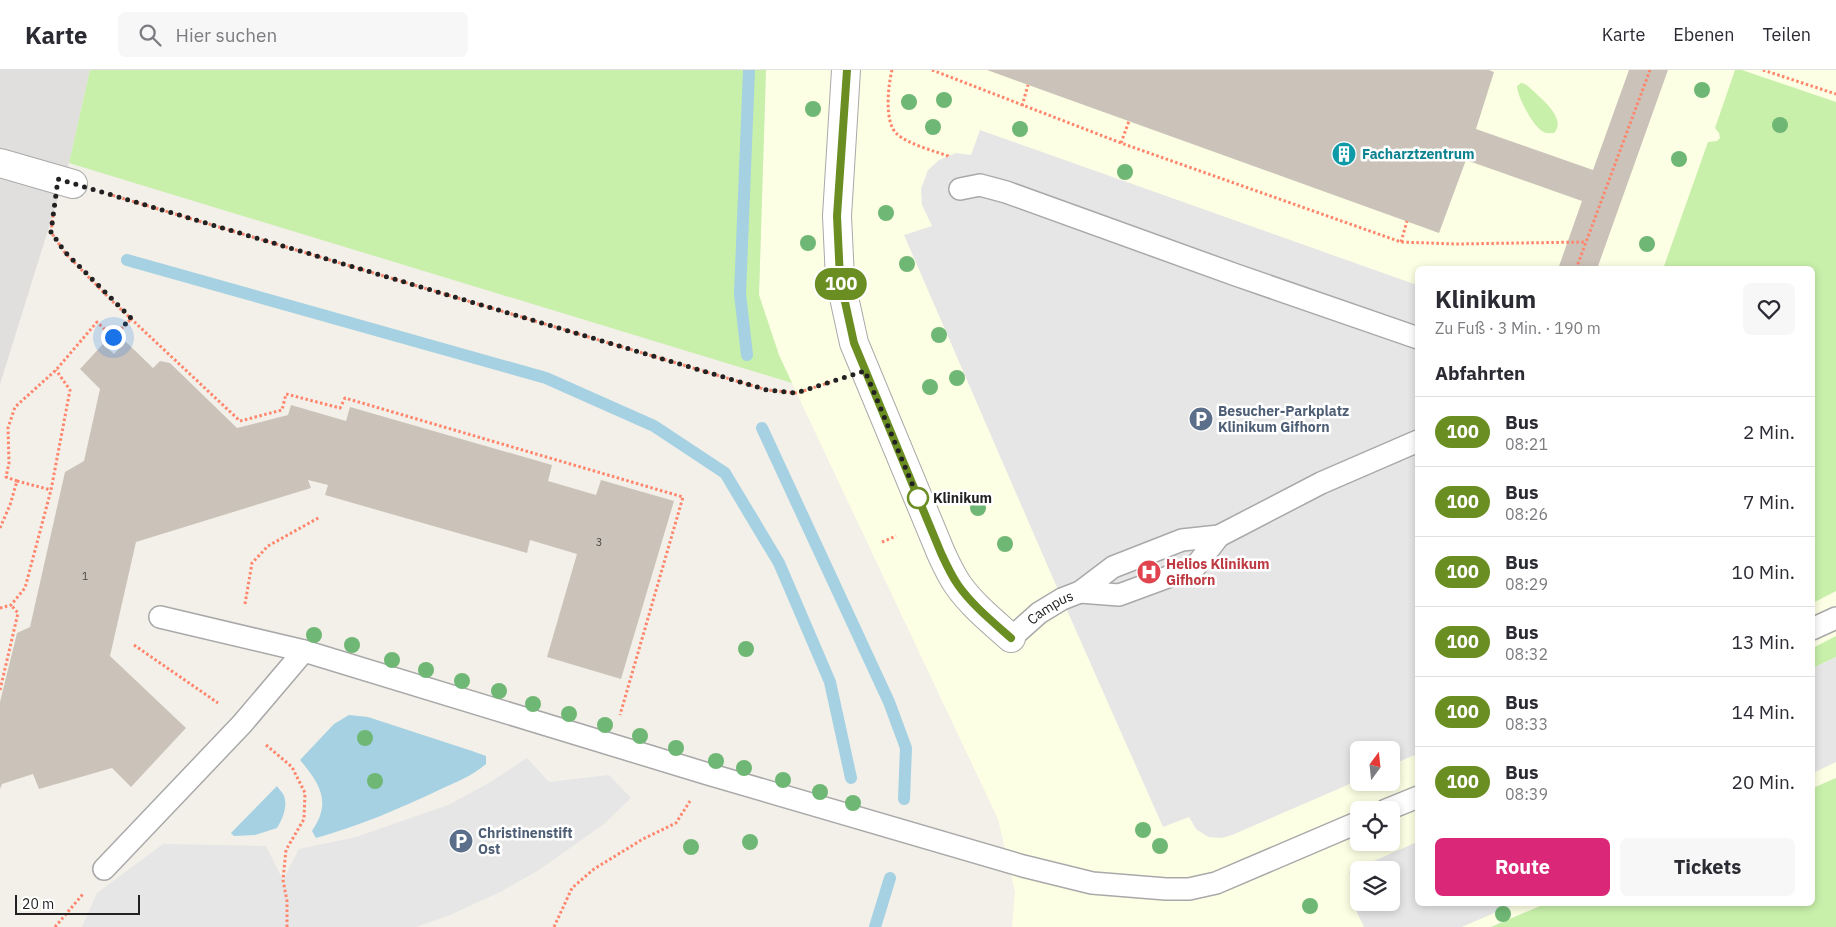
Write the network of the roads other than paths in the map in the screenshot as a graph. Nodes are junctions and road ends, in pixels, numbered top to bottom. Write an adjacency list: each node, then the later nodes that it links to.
1 (846, 70): 12 (street, Campus)
2 (0, 164): 3 (street)
3 (66, 182)
4 (960, 188): 5 (lane)
5 (1415, 337)
6 (1415, 442): 7 (lane)
7 (1219, 536): 8 (lane, Campus); 8 (lane)
8 (1080, 592): 12 (lane, Campus)
9 (160, 617): 13 (lane)
10 (1836, 618): 11 (lane)
11 (1815, 628)
12 (1011, 638)
13 (304, 651): 16 (lane); 17 (lane)
14 (1415, 797): 15 (lane)
15 (1400, 804)
16 (1350, 826)
17 (104, 869)

